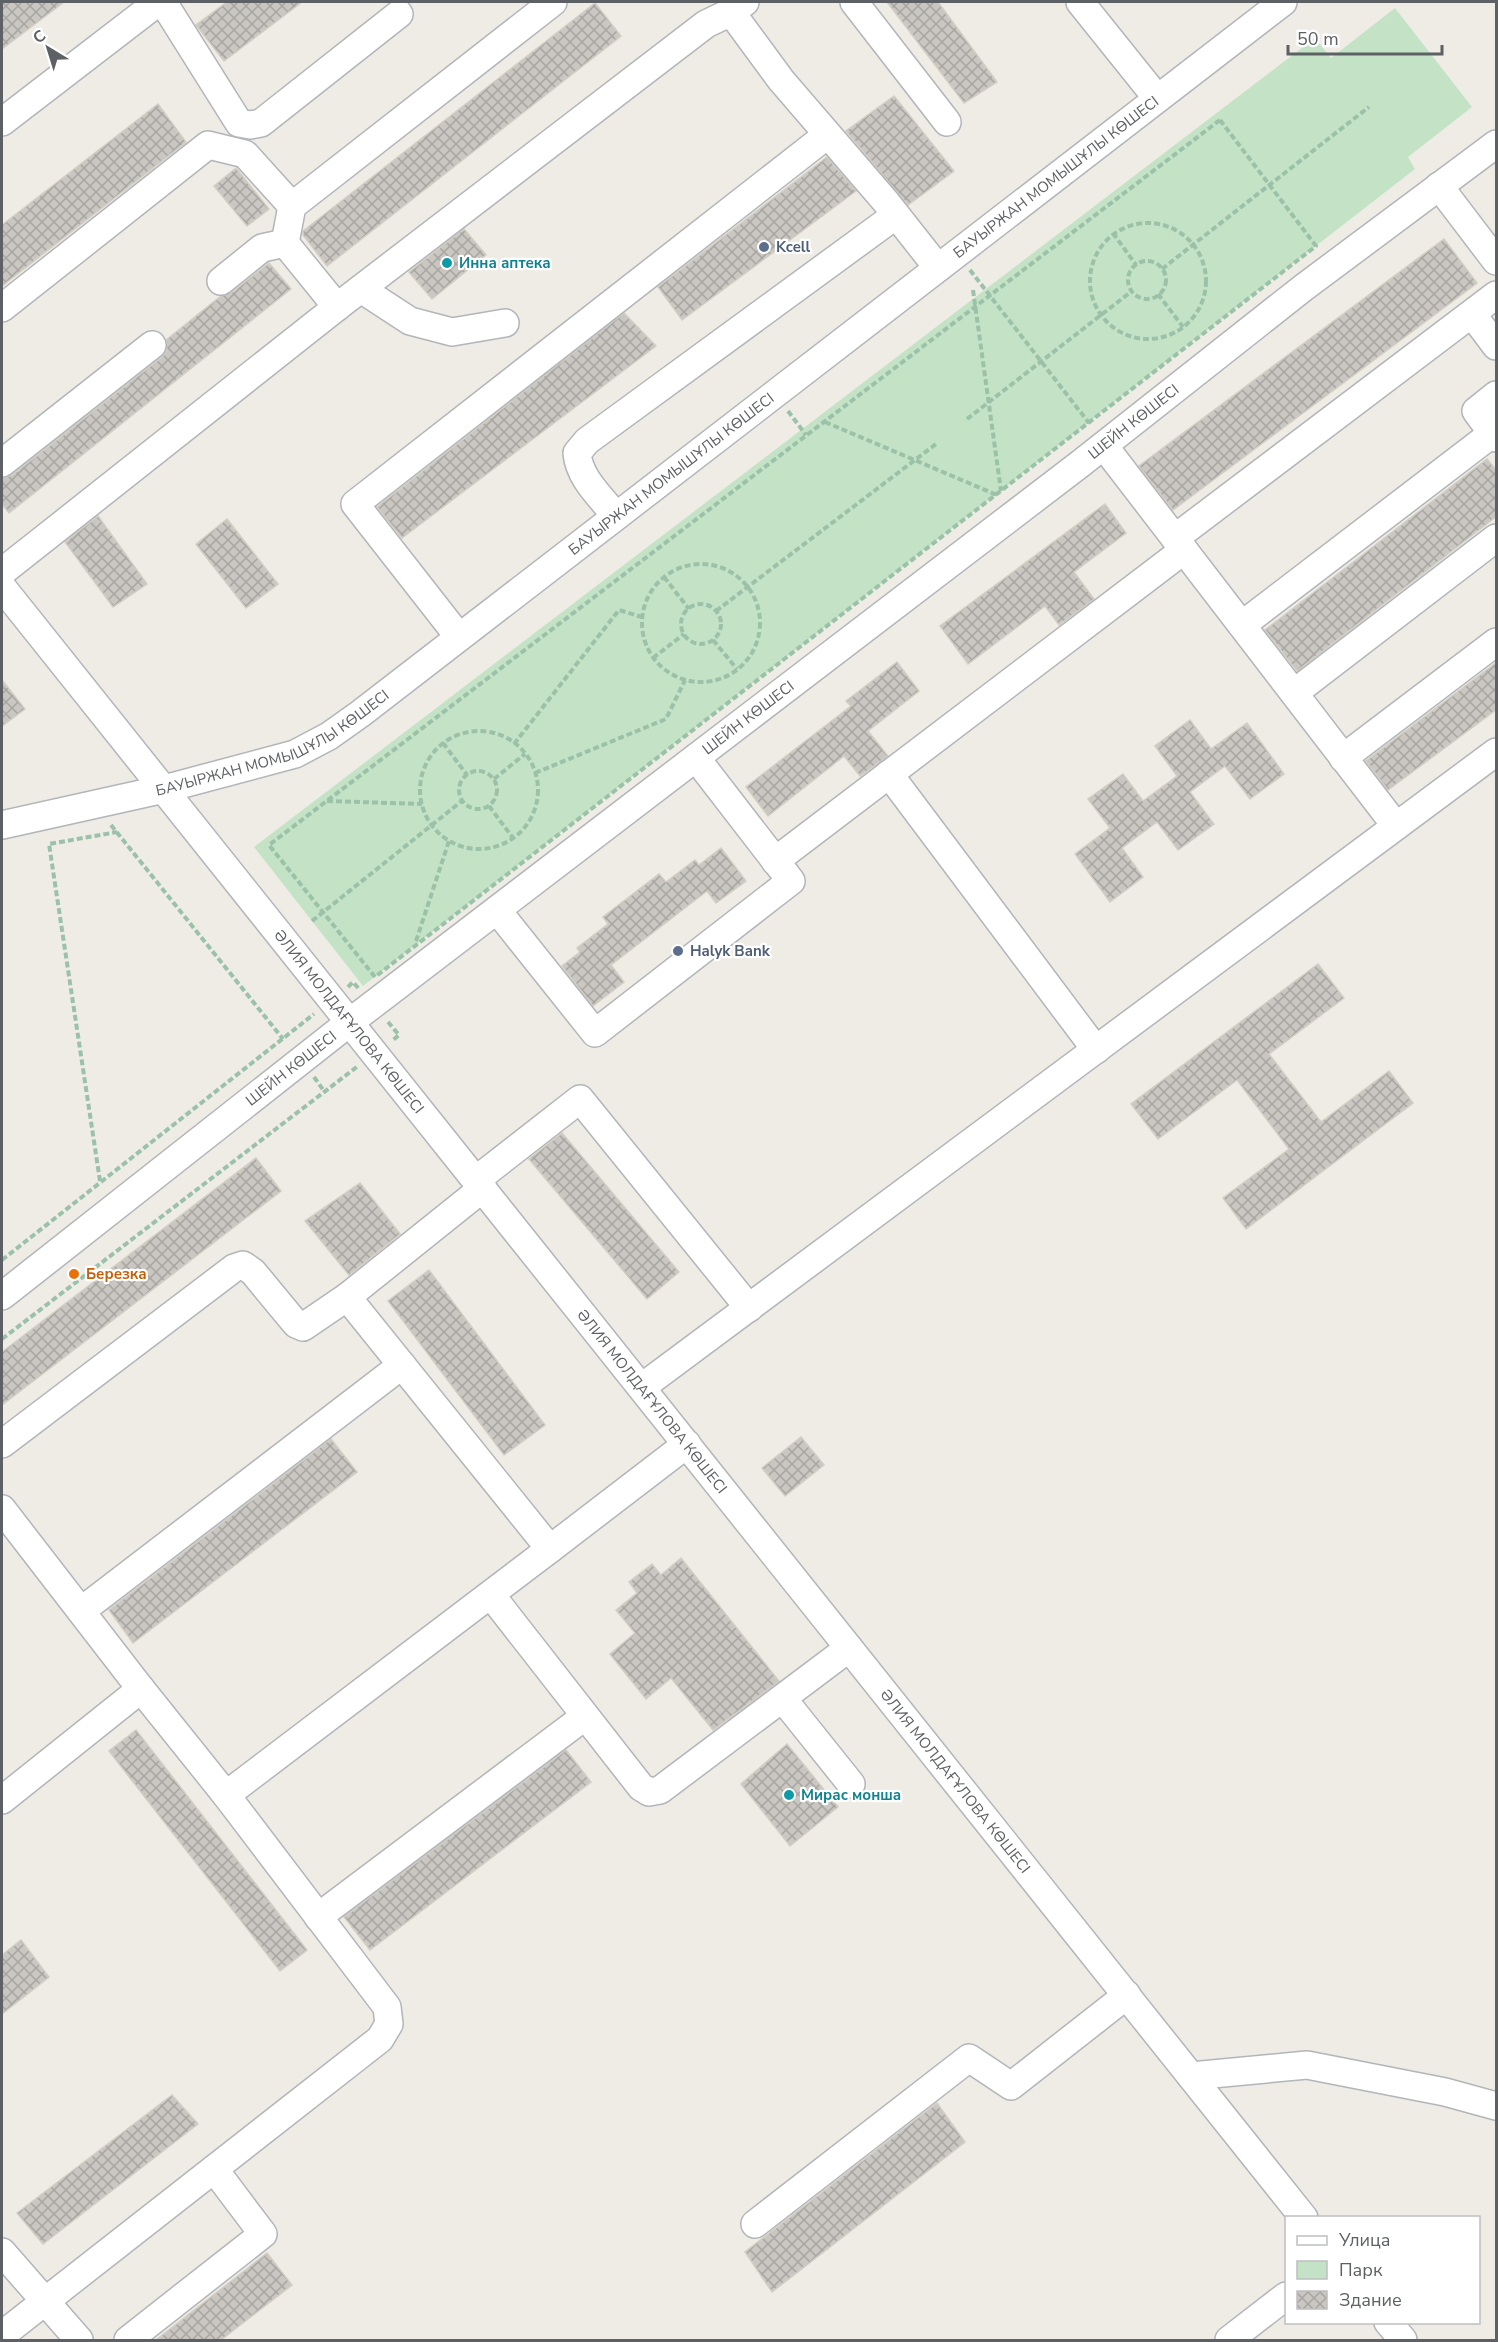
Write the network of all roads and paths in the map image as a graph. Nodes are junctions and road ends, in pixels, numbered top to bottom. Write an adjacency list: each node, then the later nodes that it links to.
1 (160, 2): 7 (street); 10 (street)
2 (553, 2): 16 (street)
3 (854, 2): 11 (street)
4 (1080, 2): 8 (street)
5 (1282, 2): 8 (street, БАУЫРЖАН МОМЫШҰЛЫ КӨШЕСІ)
6 (736, 5): 12 (street); 26 (street)
7 (399, 14)
8 (1157, 98): 21 (street, БАУЫРЖАН МОМЫШҰЛЫ КӨШЕСІ)
9 (1369, 106): 14 (path)
10 (2, 122)
11 (947, 122)
12 (827, 135): 17 (street); 66 (street)
13 (1497, 144): 15 (street, ШЕЙН КӨШЕСІ)
14 (1268, 186): 20 (path); 31 (path); 46 (path)
15 (1439, 186): 22 (street); 49 (street, ШЕЙН КӨШЕСІ)
16 (292, 206): 19 (street); 34 (street)
17 (896, 216): 21 (street); 54 (street)
18 (1113, 233): 20 (path); 23 (path); 36 (path)
19 (285, 243): 25 (street); 32 (street)
20 (1193, 244): 24 (path); 38 (path)
21 (948, 260): 31 (path); 54 (street, БАУЫРЖАН МОМЫШҰЛЫ КӨШЕСІ)
22 (1497, 261)
23 (1136, 265): 24 (path); 28 (path)
24 (1162, 269): 29 (path)
25 (221, 281)
26 (360, 289): 32 (street); 37 (street)
27 (973, 290): 33 (path)
28 (1132, 291): 29 (path); 36 (path)
29 (1158, 294): 38 (path)
30 (1497, 295): 35 (street)
31 (990, 296): 33 (path); 41 (path)
32 (337, 307): 57 (street)
33 (976, 307): 43 (path); 45 (path)
34 (2, 308)
35 (1472, 314): 40 (street); 56 (street)
36 (1101, 317): 38 (path); 41 (path)
37 (505, 323)
38 (1183, 327)
39 (153, 345): 51 (street)
40 (1497, 346)
41 (1042, 362): 43 (path); 46 (path)
42 (1497, 395): 47 (street)
43 (990, 402): 44 (path); 52 (path)
44 (967, 419)
45 (824, 421): 50 (path); 85 (path)
46 (1089, 423): 49 (path); 52 (path)
47 (1495, 435): 64 (street)
48 (936, 444): 50 (path)
49 (1104, 446): 56 (street); 77 (street, ШЕЙН КӨШЕСІ)
50 (913, 461): 53 (path); 60 (path)
51 (2, 463)
52 (1001, 490): 53 (path)
53 (996, 494): 95 (path)
54 (616, 516): 66 (street, БАУЫРЖАН МОМЫШҰЛЫ КӨШЕСІ)
55 (1497, 538): 72 (street)
56 (1179, 544): 64 (street); 80 (street)
57 (2, 572)
58 (664, 576): 60 (path); 61 (path); 63 (path)
59 (2, 586): 83 (street, ӘЛИЯ МОЛДАҒҰЛОВА КӨШЕСІ)
60 (747, 587): 62 (path); 70 (path)
61 (689, 609): 62 (path); 65 (path)
62 (716, 611): 67 (path)
63 (642, 617): 69 (path); 74 (path)
64 (1242, 626): 72 (street)
65 (684, 634): 67 (path); 69 (path)
66 (459, 638): 83 (street, БАУЫРЖАН МОМЫШҰЛЫ КӨШЕСІ)
67 (713, 640): 70 (path)
68 (1497, 642): 78 (street)
69 (653, 658): 71 (path)
70 (737, 669): 71 (path)
71 (685, 680): 79 (path)
72 (1294, 693): 78 (street)
73 (443, 743): 74 (path); 81 (path); 86 (path)
74 (514, 744): 76 (path)
75 (1497, 752): 90 (street)
76 (525, 754): 79 (path); 82 (path)
77 (696, 758): 93 (street); 94 (street, ШЕЙН КӨШЕСІ)
78 (1343, 758): 90 (street)
79 (534, 772): 91 (path)
80 (889, 774): 93 (street); 99 (street)
81 (467, 775): 82 (path); 84 (path)
82 (494, 779): 87 (path)
83 (164, 789): 88 (street, БАУЫРЖАН МОМЫШҰЛЫ КӨШЕСІ); 98 (street, ӘЛИЯ МОЛДАҒҰЛОВА КӨШЕСІ)
84 (463, 800): 87 (path); 89 (path)
85 (327, 801): 86 (path); 95 (path)
86 (422, 804): 89 (path)
87 (489, 806): 91 (path)
88 (2, 825)
89 (431, 826): 92 (path); 95 (path)
90 (1396, 826): 99 (street)
91 (513, 838): 92 (path)
92 (449, 841): 97 (path)
93 (775, 861): 94 (street)
94 (497, 910): 98 (street, ШЕЙН КӨШЕСІ)
95 (322, 912): 96 (path)
96 (312, 921)
97 (416, 941)
98 (350, 1022): 100 (street, ӘЛИЯ МОЛДАҒҰЛОВА КӨШЕСІ); 101 (street, ШЕЙН КӨШЕСІ)
99 (1096, 1050): 107 (street)
100 (375, 1053): 102 (path); 104 (street, ӘЛИЯ МОЛДАҒҰЛОВА КӨШЕСІ)
101 (302, 1060): 102 (path); 103 (path); 105 (street, ШЕЙН КӨШЕСІ)
102 (324, 1091): 108 (path)
103 (100, 1182)
104 (480, 1184): 106 (street); 107 (street); 110 (street, ӘЛИЯ МОЛДАҒҰЛОВА КӨШЕСІ)
105 (2, 1296)
106 (347, 1297): 109 (street); 111 (street)
107 (748, 1308): 110 (street)
108 (2, 1339)
109 (402, 1365): 114 (street); 116 (street)
110 (642, 1387): 112 (street, ӘЛИЯ МОЛДАҒҰЛОВА КӨШЕСІ)
111 (2, 1444)
112 (687, 1444): 114 (street); 117 (street, ӘЛИЯ МОЛДАҒҰЛОВА КӨШЕСІ)
113 (2, 1509): 116 (street)
114 (550, 1549): 115 (street)
115 (491, 1595): 120 (street); 122 (street)
116 (81, 1611): 118 (street)
117 (849, 1648): 119 (street); 125 (street, ӘЛИЯ МОЛДАҒҰЛОВА КӨШЕСІ)
118 (141, 1689): 122 (street); 123 (street)
119 (783, 1699): 120 (street); 121 (street)
120 (584, 1717): 124 (street)
121 (851, 1784)
122 (226, 1796): 124 (street)
123 (2, 1800)
124 (318, 1917): 128 (street)
125 (1127, 1995): 126 (street, ӘЛИЯ МОЛДАҒҰЛОВА КӨШЕСІ); 130 (street)
126 (1191, 2076): 127 (street); 129 (street, ӘЛИЯ МОЛДАҒҰЛОВА КӨШЕСІ)
127 (1497, 2106)
128 (214, 2169): 133 (street); 137 (street)
129 (1304, 2216)
130 (755, 2224)
131 (2, 2252): 133 (street)
132 (1285, 2297): 138 (street)
133 (46, 2302): 135 (street); 136 (street)
134 (1390, 2324): 139 (street)
135 (2, 2335)
136 (79, 2340)
137 (128, 2340)
138 (1228, 2340)
139 (1403, 2340)

